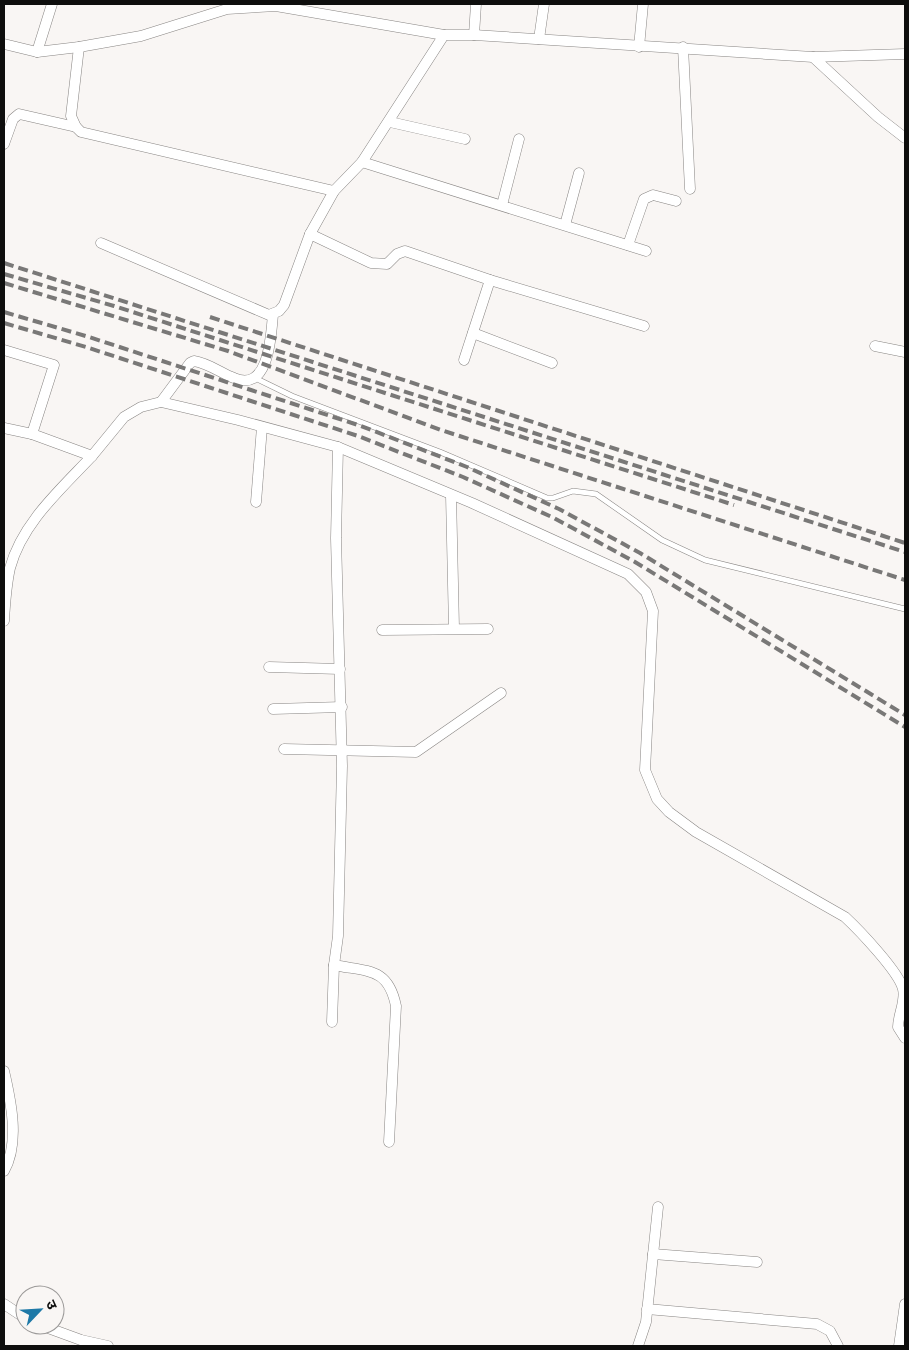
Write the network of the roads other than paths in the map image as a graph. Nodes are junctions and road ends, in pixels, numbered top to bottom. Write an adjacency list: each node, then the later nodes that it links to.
1 (52, 4): 13 (street)
2 (476, 4): 7 (street)
3 (544, 4): 8 (street)
4 (643, 4): 11 (street)
5 (277, 5): 6 (street); 10 (street)
6 (444, 35): 7 (street); 16 (street)
7 (474, 35): 8 (street)
8 (539, 39): 11 (street)
9 (4, 44): 13 (street)
10 (79, 47): 13 (street); 17 (street)
11 (640, 47): 12 (street)
12 (683, 47): 15 (street); 24 (street)
13 (37, 52)
14 (905, 54): 15 (street)
15 (813, 56): 18 (street)
16 (390, 122): 19 (street); 22 (street)
17 (76, 127): 21 (street); 25 (street)
18 (905, 138)
19 (466, 139)
20 (520, 139): 27 (street)
21 (4, 144)
22 (362, 162): 25 (street); 27 (street)
23 (579, 173): 28 (street)
24 (690, 190)
25 (334, 191): 29 (street)
26 (676, 201): 31 (street)
27 (502, 206): 28 (street)
28 (565, 225): 31 (street)
29 (310, 234): 33 (street); 34 (street)
30 (101, 243): 34 (street)
31 (628, 245): 32 (street)
32 (646, 251)
33 (490, 280): 35 (street); 36 (street)
34 (274, 314): 42 (street)
35 (644, 326)
36 (473, 333): 40 (street); 41 (street)
37 (875, 346): 39 (street)
38 (4, 350): 46 (street)
39 (905, 352)
40 (464, 360)
41 (552, 362)
42 (255, 378): 43 (street); 52 (lane)
43 (161, 402): 44 (street); 48 (street)
44 (262, 427): 47 (street); 50 (street)
45 (4, 428): 46 (street)
46 (32, 434): 48 (street)
47 (338, 447): 49 (street); 58 (street)
48 (92, 456): 51 (street)
49 (452, 495): 54 (street); 66 (street)
50 (256, 502)
51 (5, 590): 53 (street)
52 (905, 609)
53 (4, 622)
54 (454, 628): 55 (street); 56 (street)
55 (488, 629)
56 (382, 630)
57 (269, 667): 58 (street)
58 (340, 669): 60 (street)
59 (502, 693): 63 (street)
60 (342, 707): 61 (street); 63 (street)
61 (273, 709)
62 (284, 749): 63 (street)
63 (342, 749): 64 (street)
64 (334, 964): 65 (street); 68 (street)
65 (332, 1022)
66 (905, 1038)
67 (4, 1076): 69 (street)
68 (389, 1142)
69 (4, 1171)
70 (658, 1207): 71 (street)
71 (653, 1254): 72 (street); 75 (street)
72 (757, 1262)
73 (4, 1304): 76 (street)
74 (905, 1304): 81 (street)
75 (647, 1309): 79 (street); 80 (street)
76 (15, 1311)
77 (65, 1334): 78 (street)
78 (108, 1346)
79 (638, 1346)
80 (838, 1346)
81 (899, 1346)

